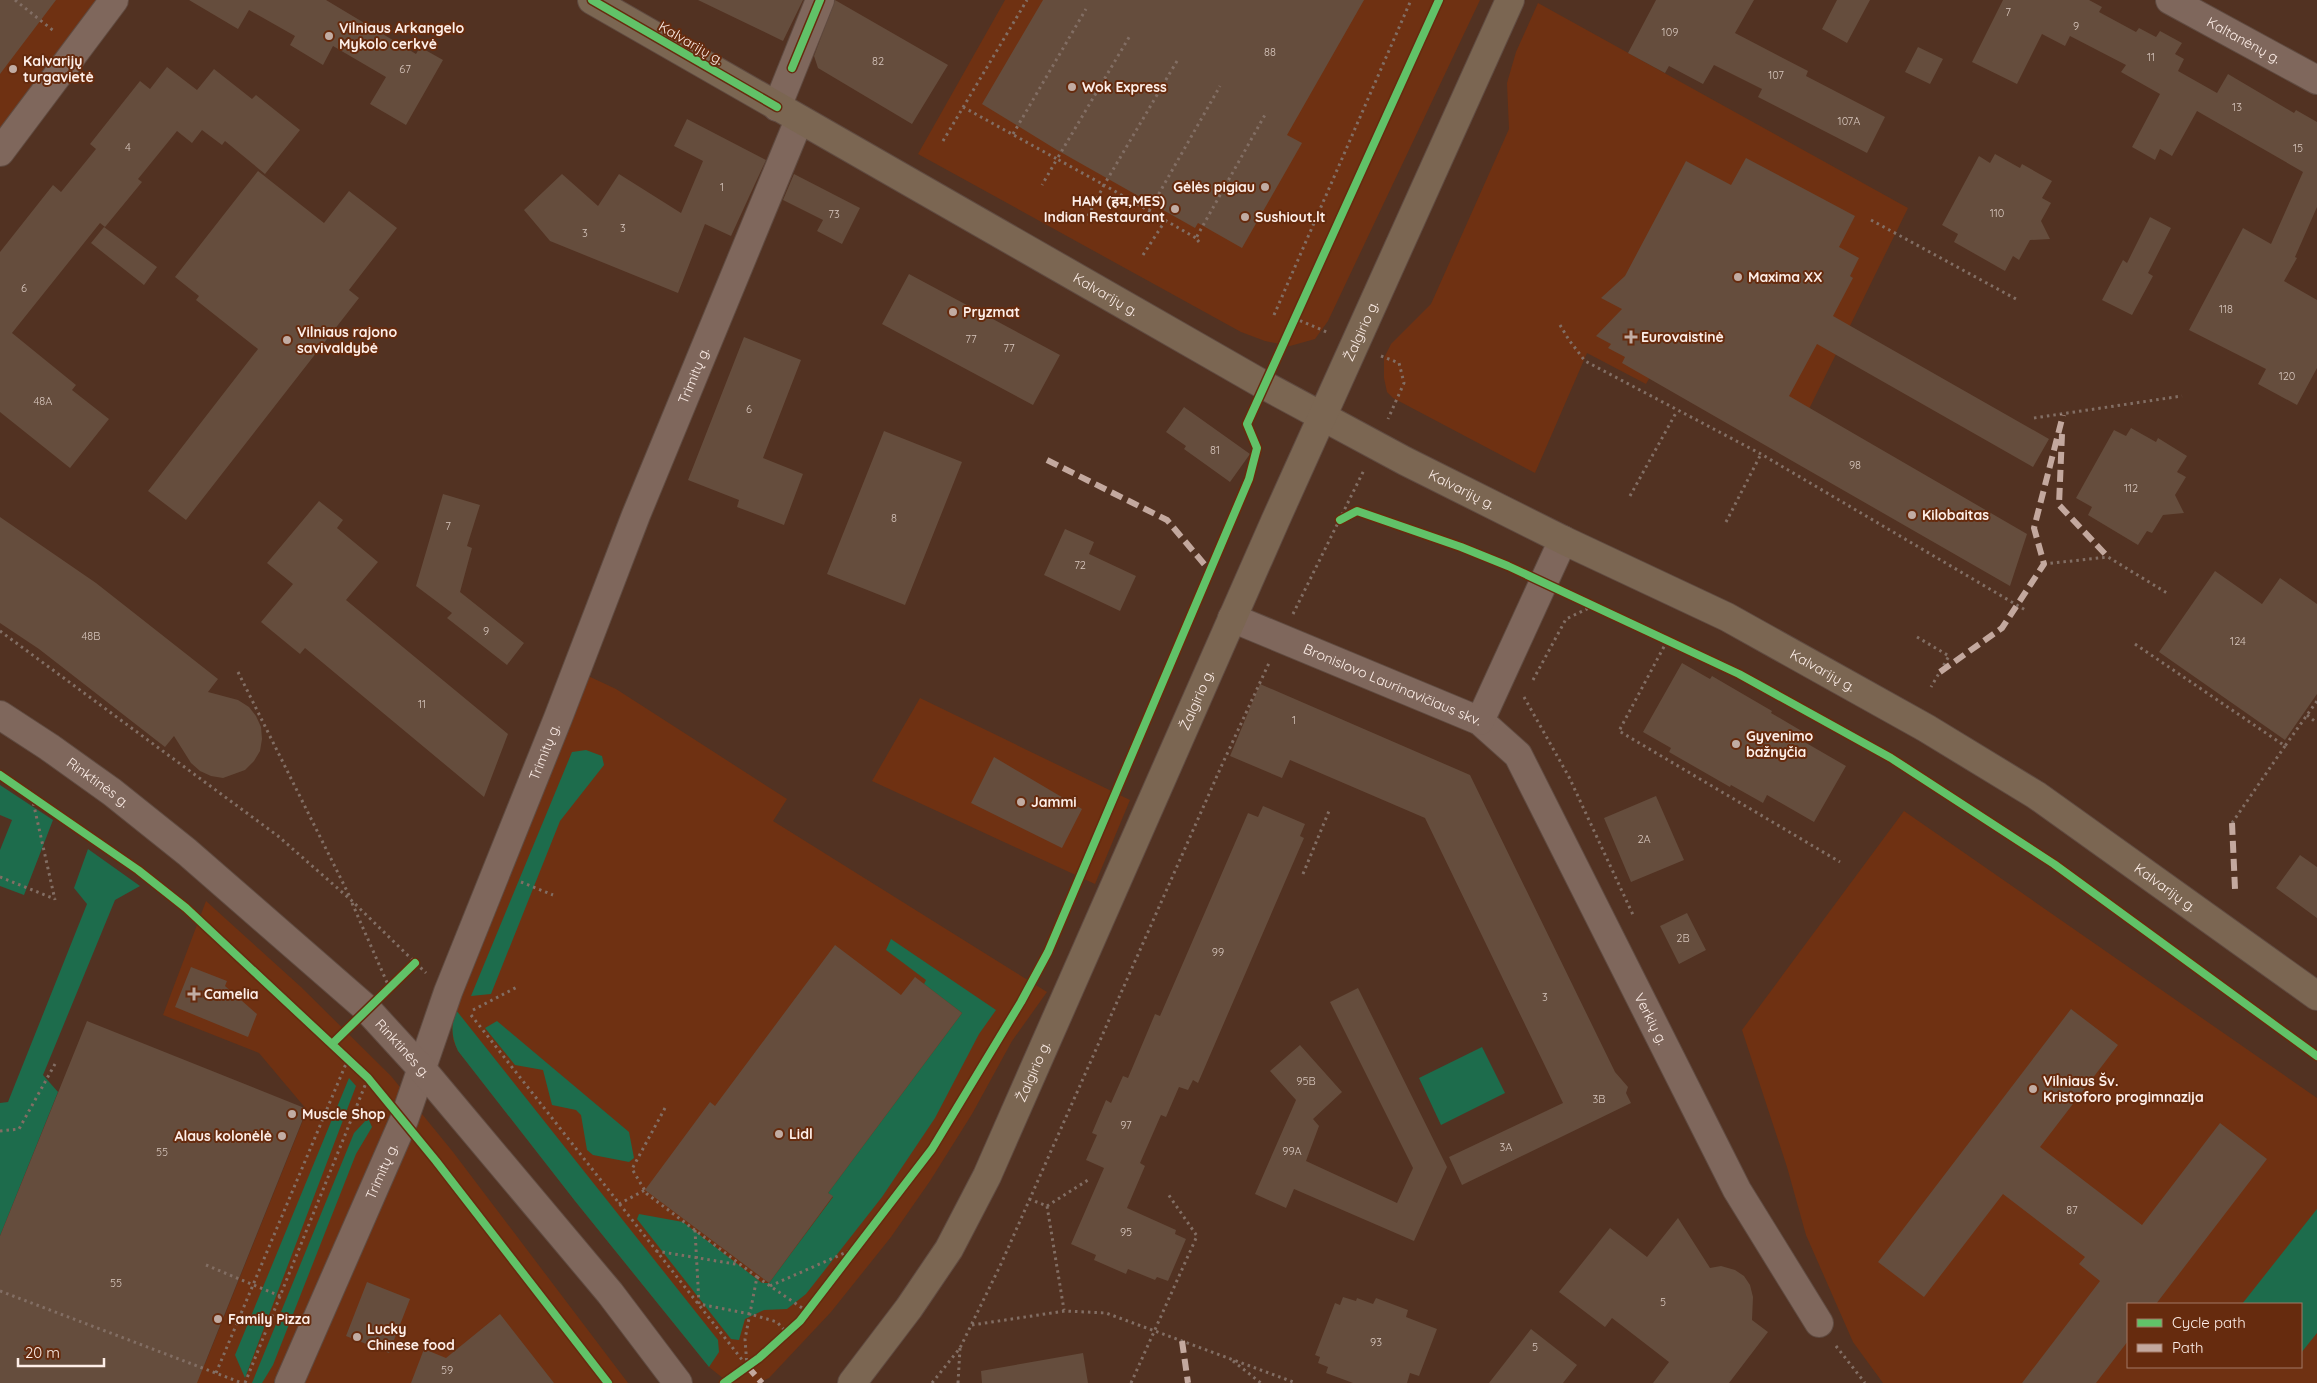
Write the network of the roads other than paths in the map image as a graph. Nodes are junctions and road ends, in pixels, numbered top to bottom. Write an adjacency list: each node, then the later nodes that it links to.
1 (114, 0): 8 (street)
2 (592, 0): 7 (main road, Kalvarijų g.)
3 (820, 0): 7 (street, Trimitų g.)
4 (1510, 0): 9 (main road, Žalgirio g.)
5 (2170, 0): 6 (street, Kaltanėnų g.)
6 (2317, 80)
7 (788, 114): 9 (main road, Kalvarijų g.); 15 (street, Trimitų g.)
8 (0, 152)
9 (1322, 416): 10 (main road, Kalvarijų g.); 11 (main road, Žalgirio g.)
10 (1563, 540): 13 (street, Bronislovo Laurinavičiaus skv.); 14 (main road, Kalvarijų g.)
11 (1232, 618): 13 (street, Bronislovo Laurinavičiaus skv.); 19 (main road, Žalgirio g.)
12 (0, 715): 15 (street, Rinktinės g.)
13 (1480, 721): 16 (street, Verkių g.)
14 (2317, 996)
15 (421, 1068): 17 (street, Trimitų g.); 18 (street, Rinktinės g.)
16 (1819, 1323)
17 (289, 1383)
18 (678, 1383)
19 (852, 1383)

